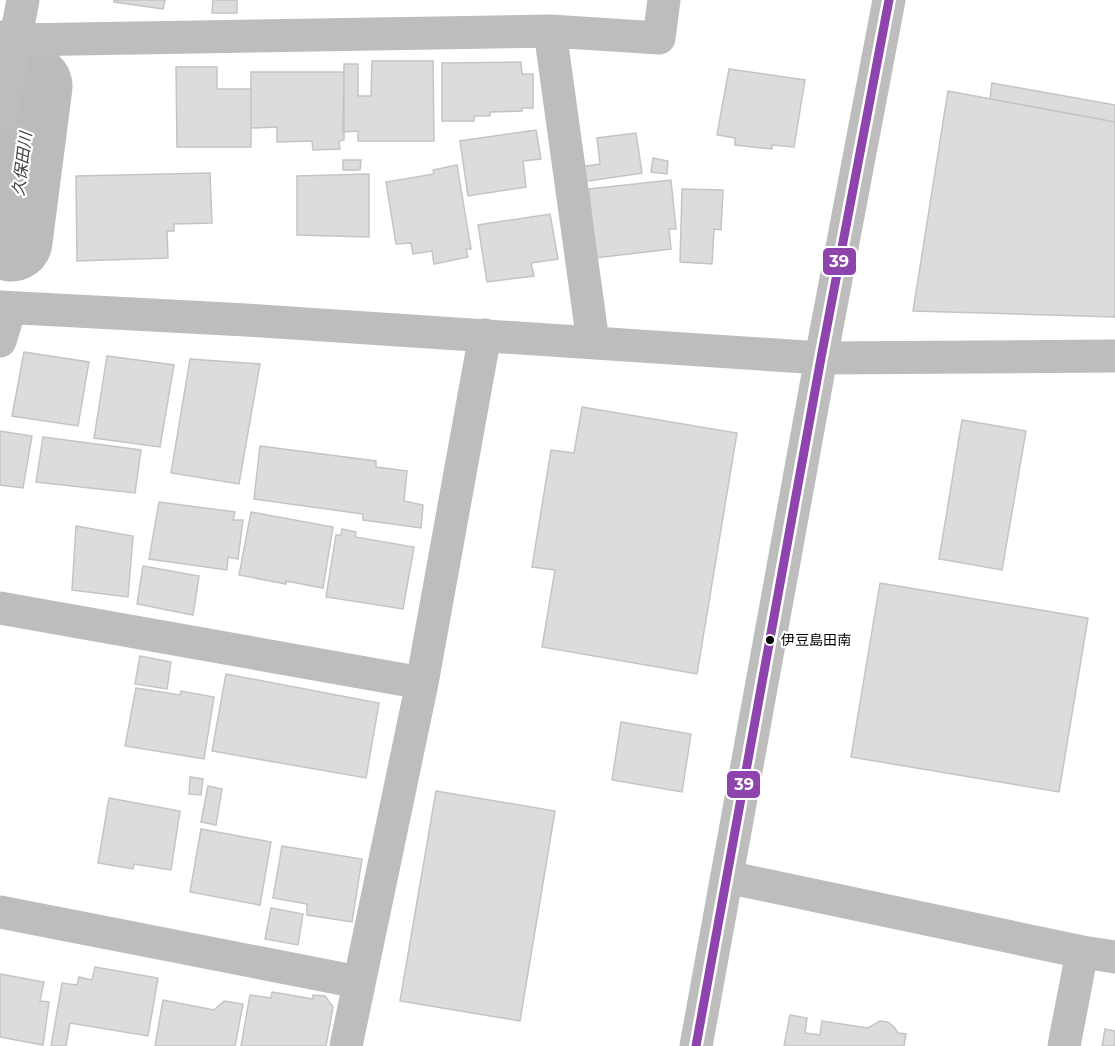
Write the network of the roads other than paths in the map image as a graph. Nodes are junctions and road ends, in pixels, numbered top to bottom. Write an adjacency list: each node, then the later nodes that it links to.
1 (23, 0): 5 (street)
2 (664, 0): 4 (street)
3 (889, 0): 12 (street)
4 (550, 32): 5 (street); 10 (street)
5 (8, 39): 6 (street)
6 (0, 118)
7 (5, 307): 8 (street); 9 (street)
8 (485, 334): 10 (street); 14 (street)
9 (0, 341)
10 (593, 342): 12 (street)
11 (1115, 357): 12 (street)
12 (821, 358): 15 (street)
13 (0, 608): 14 (street)
14 (422, 683): 19 (street)
15 (727, 877): 17 (street); 21 (street)
16 (0, 912): 19 (street)
17 (1082, 952): 18 (street); 22 (street)
18 (1115, 957)
19 (358, 982): 20 (street)
20 (346, 1046)
21 (696, 1046)
22 (1064, 1046)

